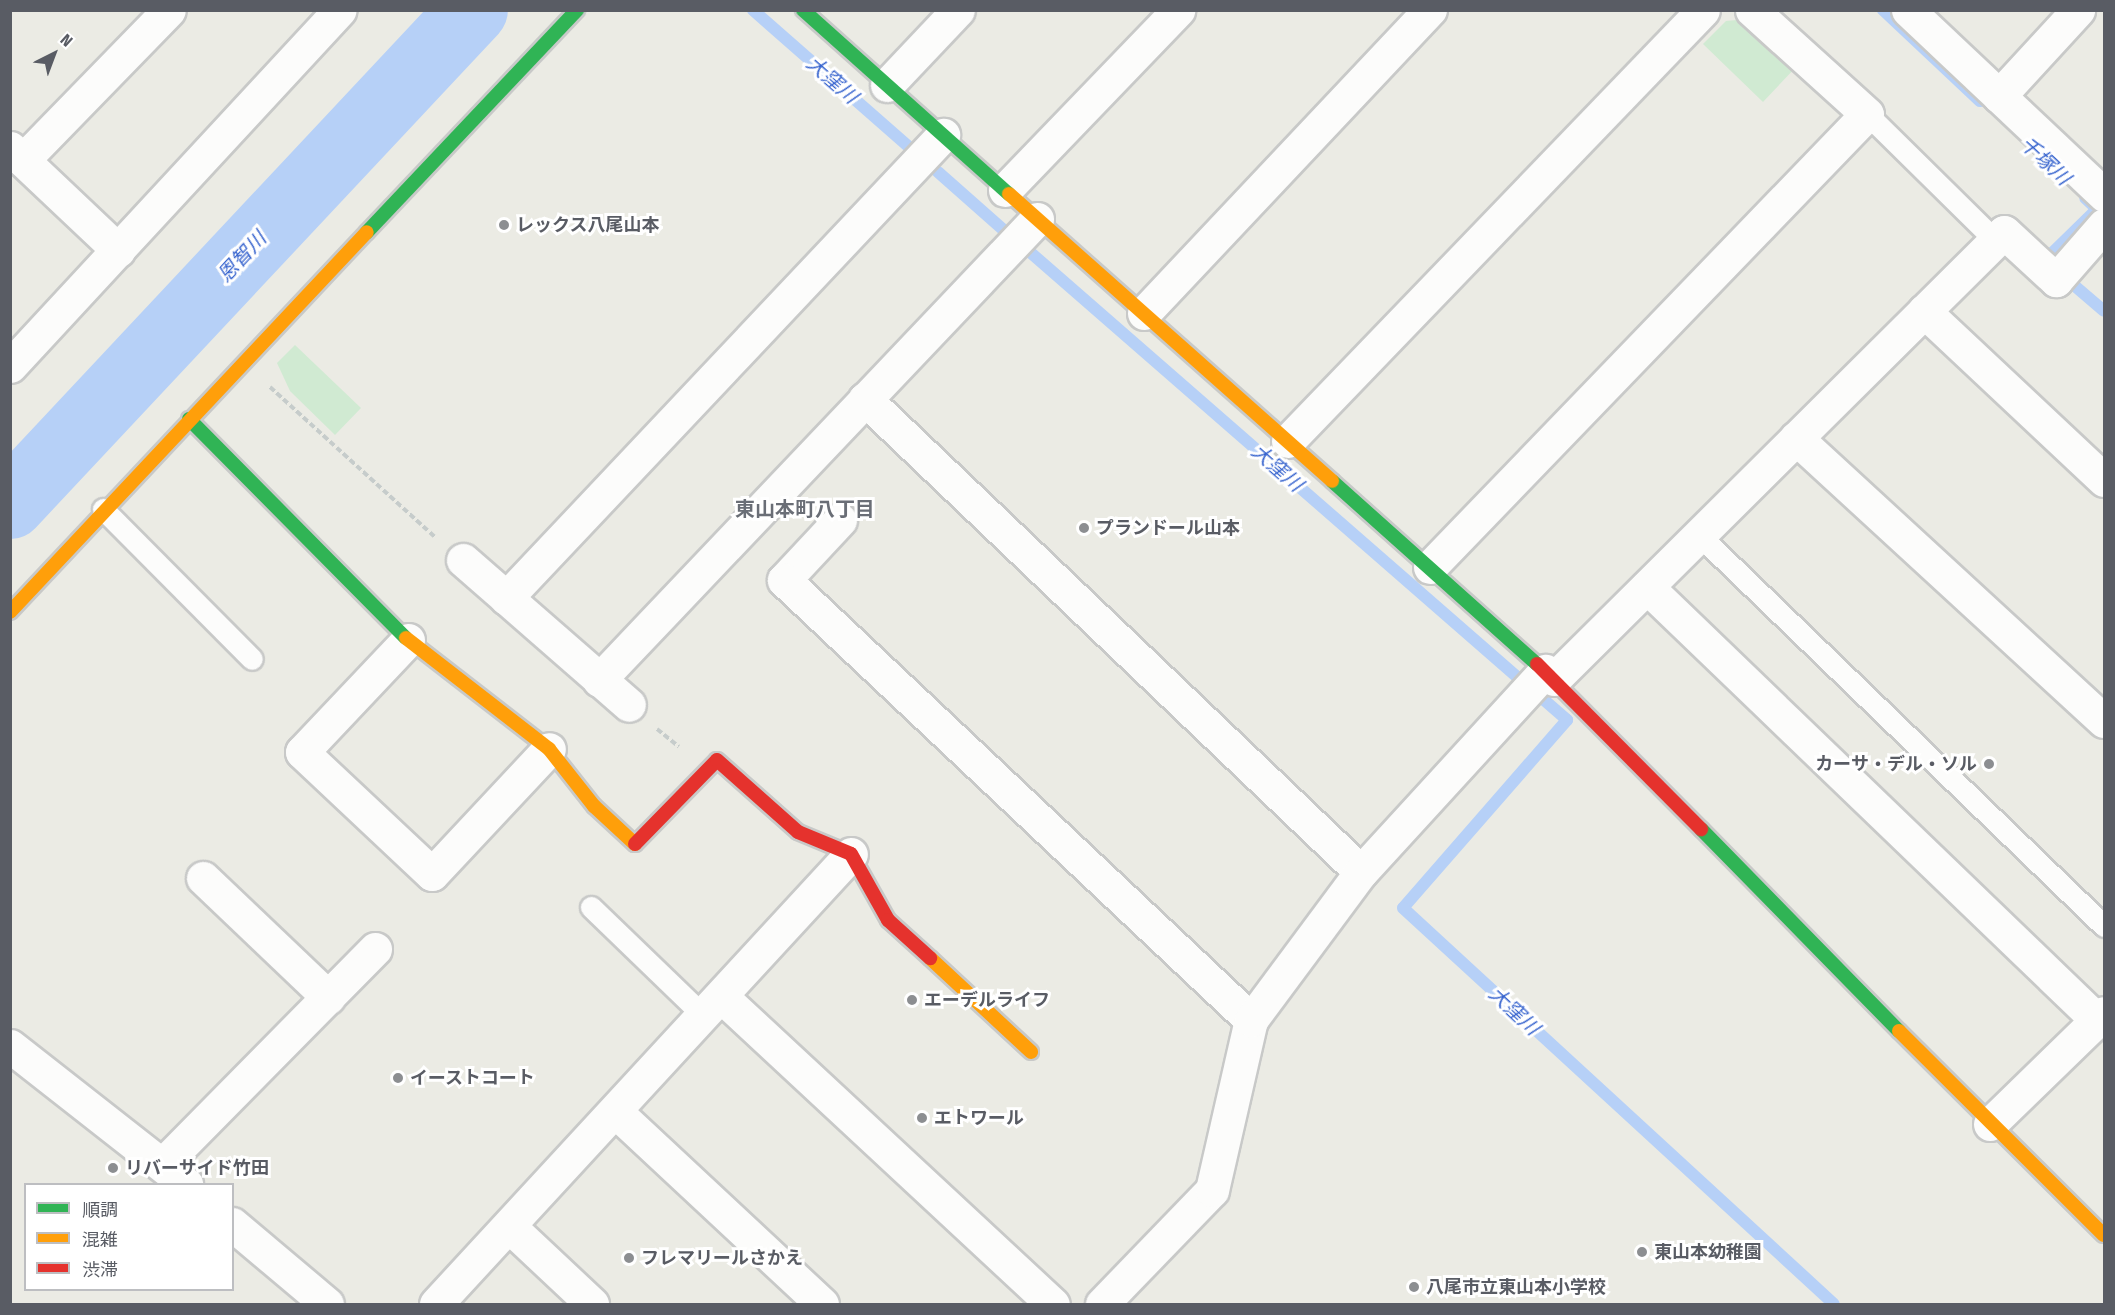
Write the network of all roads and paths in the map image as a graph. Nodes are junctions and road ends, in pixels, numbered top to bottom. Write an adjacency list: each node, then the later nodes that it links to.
1 (169, 10): 16 (street)
2 (340, 10): 22 (street)
3 (577, 10): 25 (street)
4 (803, 10): 12 (street)
5 (958, 10): 12 (street)
6 (1178, 10): 17 (street)
7 (1430, 10): 24 (street)
8 (1702, 10): 30 (street)
9 (1752, 10): 14 (street)
10 (1908, 10): 13 (street)
11 (2078, 10): 13 (street)
12 (887, 85): 15 (street)
13 (1999, 96): 18 (street)
14 (1868, 114): 21 (lane); 36 (street)
15 (943, 135): 17 (street); 38 (street)
16 (17, 154): 22 (street)
17 (1005, 190): 19 (street)
18 (2104, 195)
19 (1037, 219): 24 (street); 27 (street)
20 (2104, 225): 21 (street)
21 (1996, 241): 23 (street)
22 (118, 250): 26 (street)
23 (1924, 311): 29 (street); 31 (street)
24 (1144, 313): 30 (street)
25 (243, 362): 28 (street); 35 (path)
26 (10, 366)
27 (865, 399): 43 (street); 49 (street)
28 (189, 419): 32 (street); 40 (street)
29 (1796, 438): 34 (street); 45 (street)
30 (1288, 441): 36 (street)
31 (2104, 480)
32 (103, 509): 39 (street); 41 (lane)
33 (840, 520): 57 (street)
34 (1699, 535): 37 (street); 52 (lane)
35 (463, 560): 38 (street)
36 (1430, 567): 42 (street)
37 (1647, 587): 42 (street); 56 (street)
38 (506, 598): 43 (street)
39 (10, 612)
40 (408, 640): 46 (street); 46 (street)
41 (252, 659)
42 (1550, 675): 49 (street); 61 (street)
43 (599, 680): 44 (street)
44 (629, 705): 47 (path)
45 (2104, 721)
46 (549, 749): 47 (street)
47 (707, 770): 48 (street)
48 (851, 854): 55 (street); 59 (street)
49 (1361, 872): 57 (street)
50 (203, 878): 54 (street)
51 (591, 907): 55 (lane)
52 (2104, 926)
53 (375, 949): 54 (street)
54 (328, 997): 62 (street)
55 (712, 1005): 60 (street); 70 (street)
56 (2101, 1017): 61 (street)
57 (1251, 1020): 71 (street)
58 (10, 1046): 62 (street)
59 (1031, 1052)
60 (615, 1111): 64 (street); 69 (street)
61 (1990, 1124): 65 (street)
62 (175, 1174)
63 (234, 1226): 66 (street)
64 (509, 1226): 67 (street); 68 (street)
65 (2104, 1234)
66 (327, 1305)
67 (436, 1305)
68 (592, 1305)
69 (822, 1305)
70 (1053, 1305)
71 (1102, 1305)

